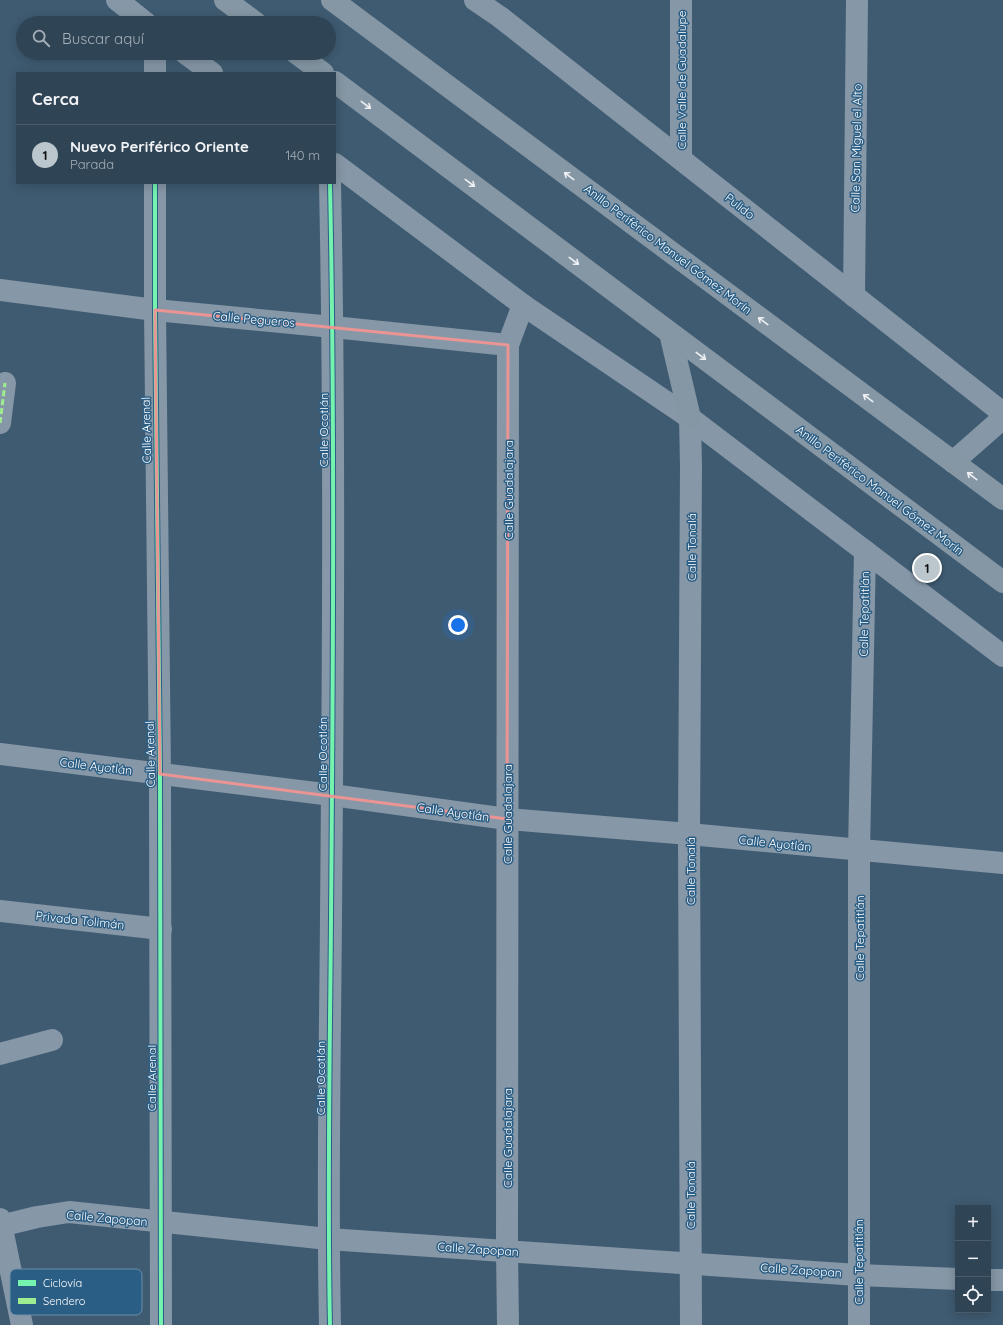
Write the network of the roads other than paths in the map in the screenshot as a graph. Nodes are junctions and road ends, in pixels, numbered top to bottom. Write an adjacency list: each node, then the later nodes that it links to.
1 (117, 0): 8 (street)
2 (225, 0): 9 (highway)
3 (332, 0): 33 (highway, Anillo Periférico Manuel Gómez Morín, one-way to 3)
4 (475, 0): 7 (street, Pulido)
5 (681, 0): 17 (street, Calle Valle de Guadalupe)
6 (857, 0): 22 (street, Calle San Miguel el Alto)
7 (500, 8): 17 (street, Pulido)
8 (137, 16)
9 (247, 16)
10 (155, 60): 13 (street)
11 (194, 60): 14 (street)
12 (305, 60): 15 (highway)
13 (155, 72)
14 (211, 72)
15 (322, 72)
16 (336, 83): 26 (highway, Anillo Periférico Manuel Gómez Morín, one-way to 26)
17 (681, 159): 22 (street, Pulido)
18 (336, 165): 23 (street)
19 (155, 184): 24 (street, Calle Arenal)
20 (330, 184): 25 (street, Calle Ocotlán)
21 (0, 290): 24 (street, Calle Pegueros)
22 (854, 296): 29 (street, Pulido)
23 (523, 305): 27 (street, Calle Guadalajara); 30 (street)
24 (155, 310): 25 (street, Calle Pegueros); 39 (street, Calle Arenal)
25 (333, 327): 27 (street, Calle Pegueros); 40 (street, Calle Ocotlán)
26 (670, 333): 30 (highway); 36 (highway, Anillo Periférico Manuel Gómez Morín, one-way to 36)
27 (508, 345): 41 (street, Calle Guadalajara)
28 (5, 383): 32 (street)
29 (1003, 414)
30 (690, 418): 35 (street); 42 (street, Calle Tonalá)
31 (1003, 418): 33 (street)
32 (0, 423)
33 (954, 462): 34 (highway, Anillo Periférico Manuel Gómez Morín, one-way to 33)
34 (1003, 499)
35 (865, 551): 37 (street); 43 (street, Calle Tepatitlán)
36 (1003, 582)
37 (1003, 656)
38 (0, 754): 39 (street, Calle Ayotlán)
39 (160, 774): 40 (street, Calle Ayotlán); 46 (street, Calle Arenal)
40 (332, 795): 41 (street, Calle Ayotlán); 51 (street, Calle Ocotlán)
41 (507, 819): 42 (street, Calle Ayotlán); 52 (street, Calle Guadalajara)
42 (690, 834): 43 (street, Calle Ayotlán); 53 (street, Calle Tonalá)
43 (859, 851): 44 (street, Calle Ayotlán); 55 (street, Calle Tepatitlán)
44 (1003, 863)
45 (0, 911): 46 (street, Privada Tolimán)
46 (161, 929): 49 (street, Calle Arenal)
47 (52, 1040): 48 (street)
48 (0, 1054)
49 (161, 1222): 50 (street, Calle Zapopan); 51 (street, Calle Zapopan); 61 (street, Calle Arenal)
50 (1, 1223): 54 (street)
51 (328, 1239): 52 (street, Calle Zapopan); 62 (street, Calle Ocotlán)
52 (507, 1251): 53 (street, Calle Zapopan); 63 (street, Calle Guadalajara)
53 (691, 1262): 55 (street, Calle Zapopan); 64 (street, Calle Tonalá)
54 (10, 1269)
55 (858, 1275): 56 (street, Calle Zapopan); 65 (street, Calle Tepatitlán)
56 (955, 1279)
57 (991, 1280): 58 (street)
58 (1003, 1280)
59 (20, 1315): 60 (street)
60 (22, 1325)
61 (161, 1325)
62 (330, 1325)
63 (508, 1325)
64 (691, 1325)
65 (859, 1325)

